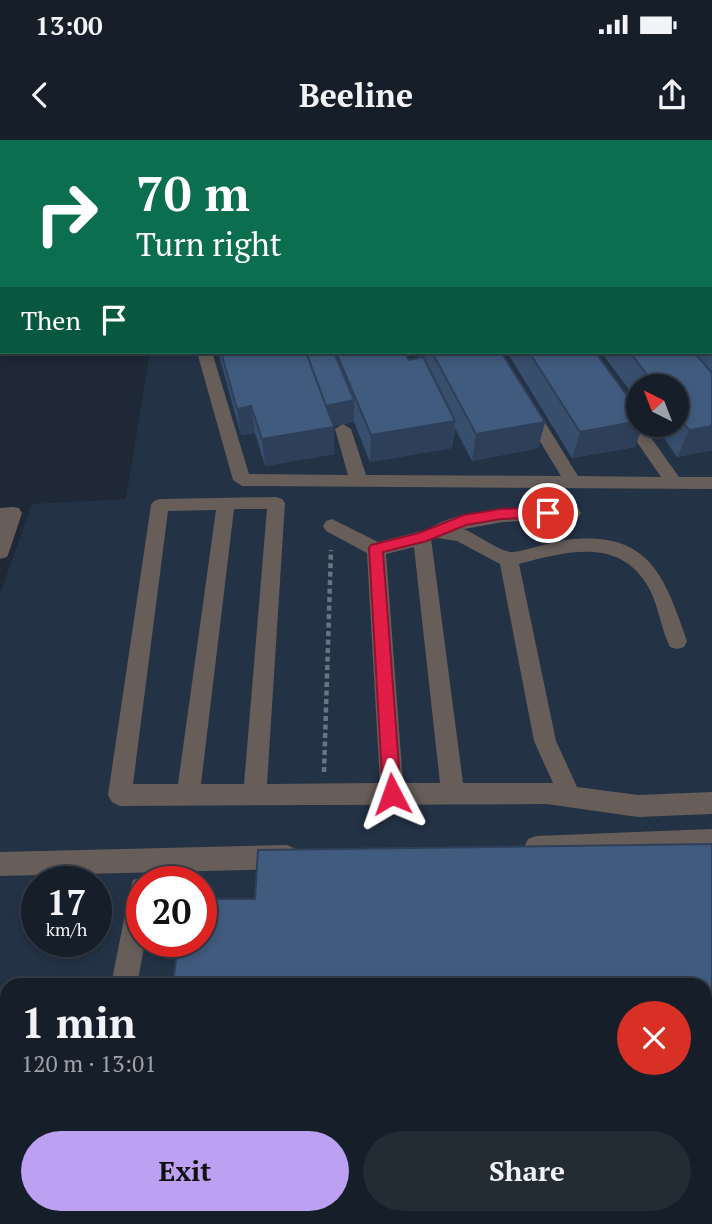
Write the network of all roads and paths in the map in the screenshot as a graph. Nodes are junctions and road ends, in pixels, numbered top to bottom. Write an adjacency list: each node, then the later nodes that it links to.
1 (205, 354): 5 (street)
2 (515, 387): 6 (street)
3 (613, 396): 7 (street)
4 (342, 429): 5 (street)
5 (359, 481): 6 (street)
6 (573, 482): 7 (street)
7 (674, 483): 8 (street)
8 (712, 483)
9 (226, 503): 20 (street); 20 (street); 21 (street)
10 (572, 513): 13 (street)
11 (7, 514): 15 (street)
12 (332, 526): 14 (street); 22 (path)
13 (430, 535): 14 (street); 16 (street); 19 (street)
14 (376, 548): 18 (street)
15 (0, 552)
16 (509, 560): 17 (street); 23 (street)
17 (677, 641)
18 (392, 794): 19 (street); 22 (street)
19 (453, 794): 23 (street)
20 (188, 795): 21 (street)
21 (256, 795): 22 (street)
22 (323, 795)
23 (570, 796): 24 (street)
24 (712, 803)
25 (712, 840): 26 (street)
26 (519, 848)
27 (312, 856): 29 (street)
28 (0, 864): 30 (street)
29 (208, 866)
30 (126, 871)
31 (129, 957): 32 (street)
32 (125, 978)

